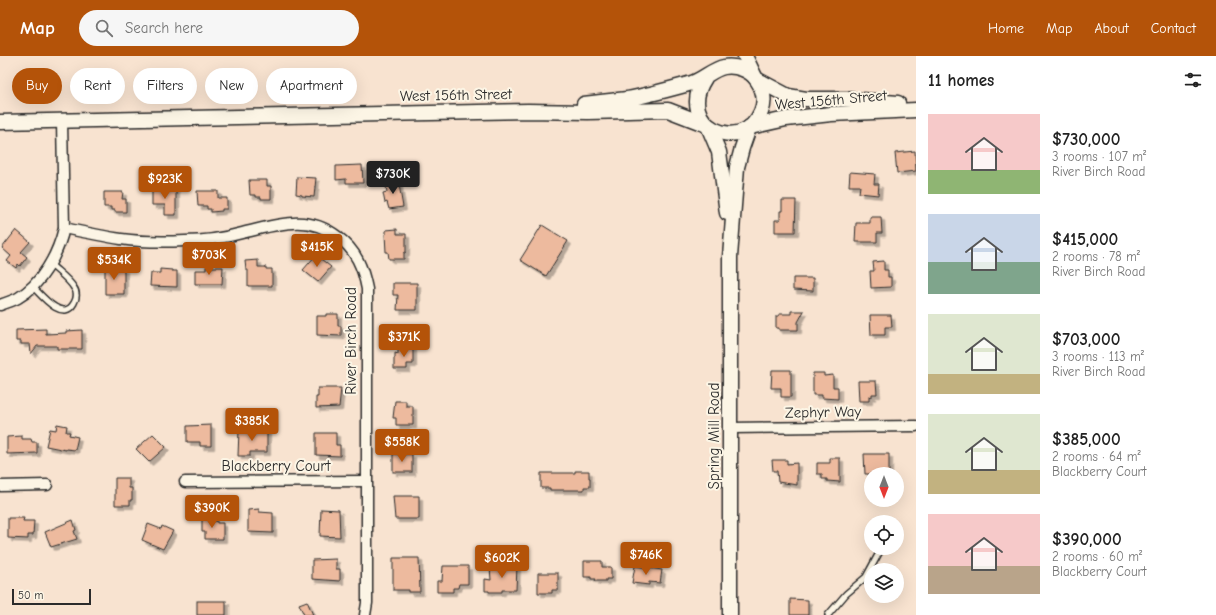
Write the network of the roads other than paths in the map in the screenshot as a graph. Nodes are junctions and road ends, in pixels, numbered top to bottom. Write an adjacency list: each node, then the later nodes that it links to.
1 (719, 56): 3 (street)
2 (745, 56): 4 (street)
3 (709, 74): 4 (street); 7 (street, West 156th Street); 10 (street)
4 (755, 78): 5 (street, West 156th Street); 11 (street)
5 (916, 103)
6 (916, 110): 11 (street, West 156th Street)
7 (528, 111): 8 (street, West 156th Street); 10 (street, West 156th Street)
8 (62, 121): 9 (street, West 156th Street); 12 (street)
9 (0, 122)
10 (707, 125): 11 (street); 13 (street, Spring Mill Road)
11 (750, 128): 13 (street, Spring Mill Road)
12 (64, 228): 14 (street); 19 (street, River Birch Road)
13 (730, 257): 18 (street, Spring Mill Road)
14 (50, 264): 15 (street); 15 (lane)
15 (32, 286): 16 (street)
16 (0, 305)
17 (916, 426): 18 (street, Zephyr Way)
18 (731, 428): 25 (street, Spring Mill Road)
19 (366, 481): 20 (street, Blackberry Court); 24 (street, River Birch Road)
20 (185, 482)
21 (47, 485): 22 (street)
22 (0, 486)
23 (877, 555): 26 (lane)
24 (365, 615)
25 (730, 615)
26 (828, 615)

